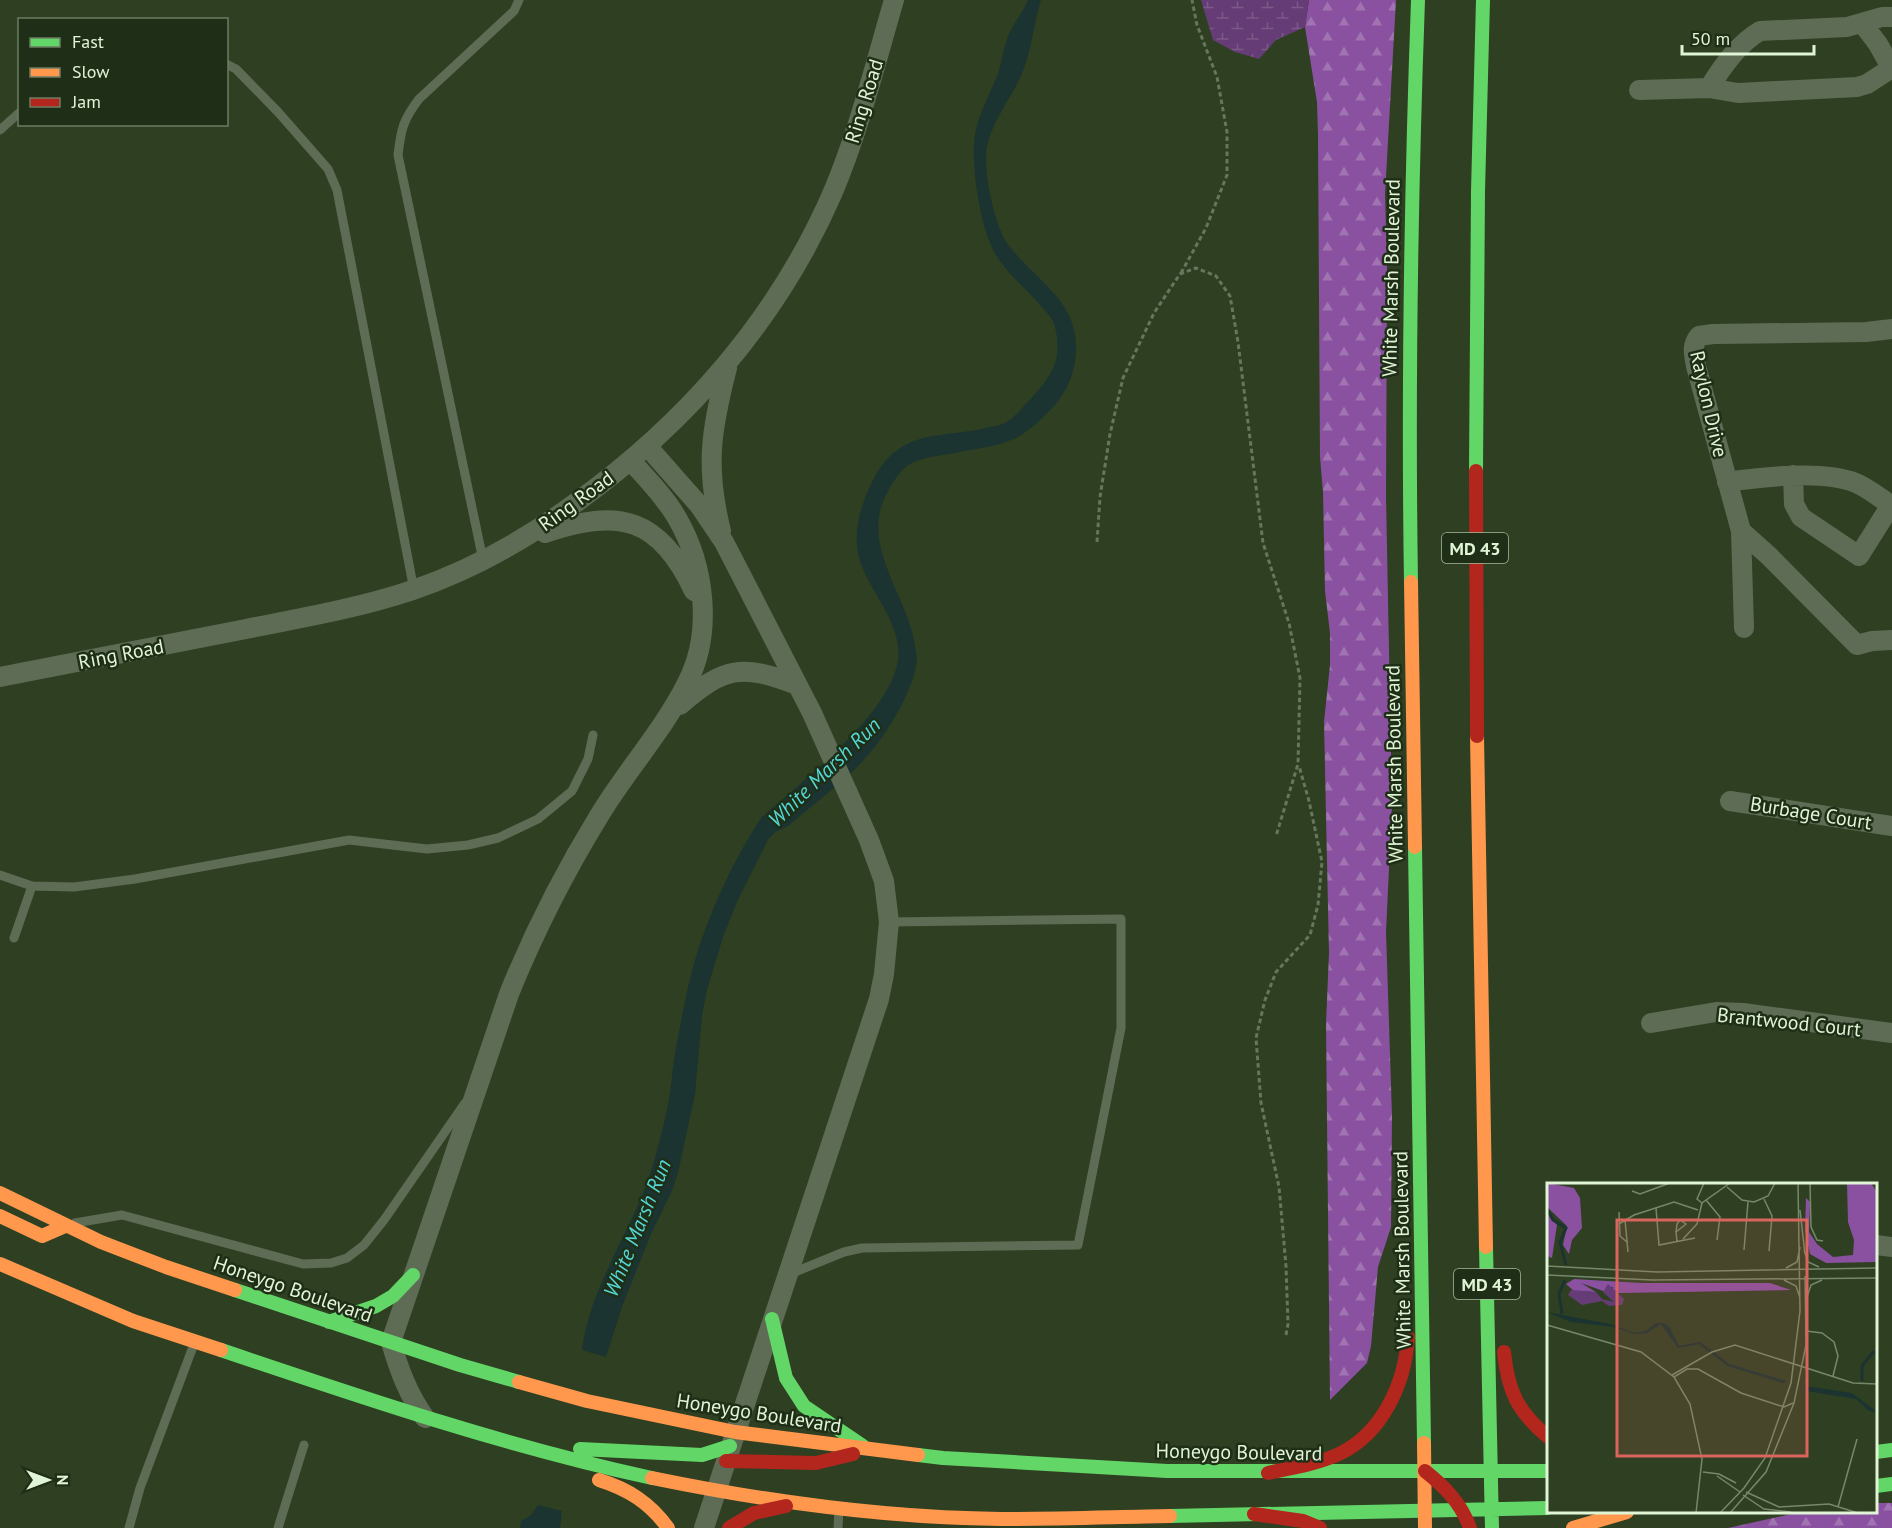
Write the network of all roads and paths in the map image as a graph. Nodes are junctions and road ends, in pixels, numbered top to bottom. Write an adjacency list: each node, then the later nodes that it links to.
1 (519, 0): 25 (lane)
2 (894, 0): 16 (street, Ring Road)
3 (1192, 0): 14 (path)
4 (1418, 0): 38 (main road, White Marsh Boulevard)
5 (1483, 0): 46 (main road, MD 43)
6 (1892, 17): 7 (street)
7 (1862, 23): 9 (street); 10 (street)
8 (228, 65): 26 (lane)
9 (1892, 69): 10 (street)
10 (1709, 88): 11 (street)
11 (1639, 90)
12 (18, 114): 13 (lane)
13 (0, 130)
14 (1180, 274): 23 (path); 34 (path)
15 (1892, 329): 20 (street, Raylon Drive)
16 (728, 364): 17 (street, Ring Road); 22 (street)
17 (648, 447): 18 (street, Ring Road); 22 (street)
18 (631, 461): 24 (street, Ring Road); 27 (street)
19 (1793, 475): 19 (street); 20 (street)
20 (1727, 482): 21 (street, Raylon Drive)
21 (1741, 531): 28 (street, Raylon Drive); 29 (street)
22 (724, 542): 31 (street)
23 (1097, 542)
24 (517, 543): 25 (street, Ring Road); 27 (street)
25 (483, 560): 26 (street, Ring Road)
26 (414, 590): 30 (street, Ring Road)
27 (703, 610): 32 (street)
28 (1744, 628)
29 (1892, 640)
30 (0, 677)
31 (797, 685): 32 (street); 41 (street)
32 (666, 718): 45 (street)
33 (593, 735): 40 (lane)
34 (1298, 764): 37 (path); 60 (path)
35 (1730, 801): 36 (street, Burbage Court)
36 (1892, 826)
37 (1276, 836)
38 (1416, 871): 47 (main road); 73 (main road, White Marsh Boulevard)
39 (0, 875): 40 (lane)
40 (32, 886): 42 (lane)
41 (889, 922): 55 (street); 55 (lane)
42 (14, 938)
43 (1651, 1023): 44 (street, Brantwood Court)
44 (1892, 1033)
45 (476, 1086): 50 (lane); 54 (street)
46 (1484, 1096): 56 (main road); 74 (main road, MD 43)
47 (1405, 1116)
48 (0, 1194): 50 (main road, Honeygo Boulevard)
49 (0, 1216): 50 (main road)
50 (65, 1226): 59 (main road, Honeygo Boulevard)
51 (1877, 1245): 52 (street)
52 (1892, 1247)
53 (0, 1264): 61 (main road)
54 (413, 1275): 59 (main road); 62 (street)
55 (786, 1276): 57 (street)
56 (1501, 1318)
57 (772, 1319): 69 (street); 70 (main road)
58 (1408, 1320): 76 (main road)
59 (329, 1322): 62 (main road, Honeygo Boulevard)
60 (1286, 1335)
61 (194, 1342): 64 (main road); 89 (lane)
62 (391, 1342): 64 (street); 69 (main road, Honeygo Boulevard)
63 (1503, 1342): 66 (main road)
64 (425, 1418): 65 (main road)
65 (463, 1430): 67 (main road); 91 (main road)
66 (1547, 1436)
67 (516, 1444): 69 (main road); 79 (main road)
68 (304, 1445): 90 (lane)
69 (730, 1446): 70 (main road, Honeygo Boulevard); 70 (main road); 79 (street)
70 (869, 1450): 76 (main road, Honeygo Boulevard)
71 (1892, 1450): 72 (main road)
72 (1877, 1452)
73 (1425, 1471): 74 (main road, Honeygo Boulevard); 76 (main road, Honeygo Boulevard); 83 (main road); 85 (main road, White Marsh Boulevard)
74 (1491, 1471): 75 (main road, Honeygo Boulevard); 84 (main road, MD 43)
75 (1547, 1471)
76 (1268, 1473)
77 (1892, 1484): 78 (main road)
78 (1877, 1486)
79 (716, 1491): 80 (main road); 92 (street)
80 (801, 1504): 82 (main road); 93 (main road)
81 (1547, 1508): 84 (main road)
82 (839, 1509): 88 (main road); 94 (lane)
83 (1463, 1509): 84 (main road); 85 (main road); 97 (main road)
84 (1492, 1509): 98 (main road, MD 43)
85 (1425, 1510): 87 (main road); 96 (main road, White Marsh Boulevard)
86 (1624, 1513): 99 (main road)
87 (1254, 1514): 88 (main road); 95 (main road)
88 (1000, 1524)
89 (129, 1528)
90 (278, 1528)
91 (668, 1528)
92 (704, 1528)
93 (729, 1528)
94 (838, 1528)
95 (1320, 1528)
96 (1425, 1528)
97 (1470, 1528)
98 (1492, 1528)
99 (1573, 1528)

